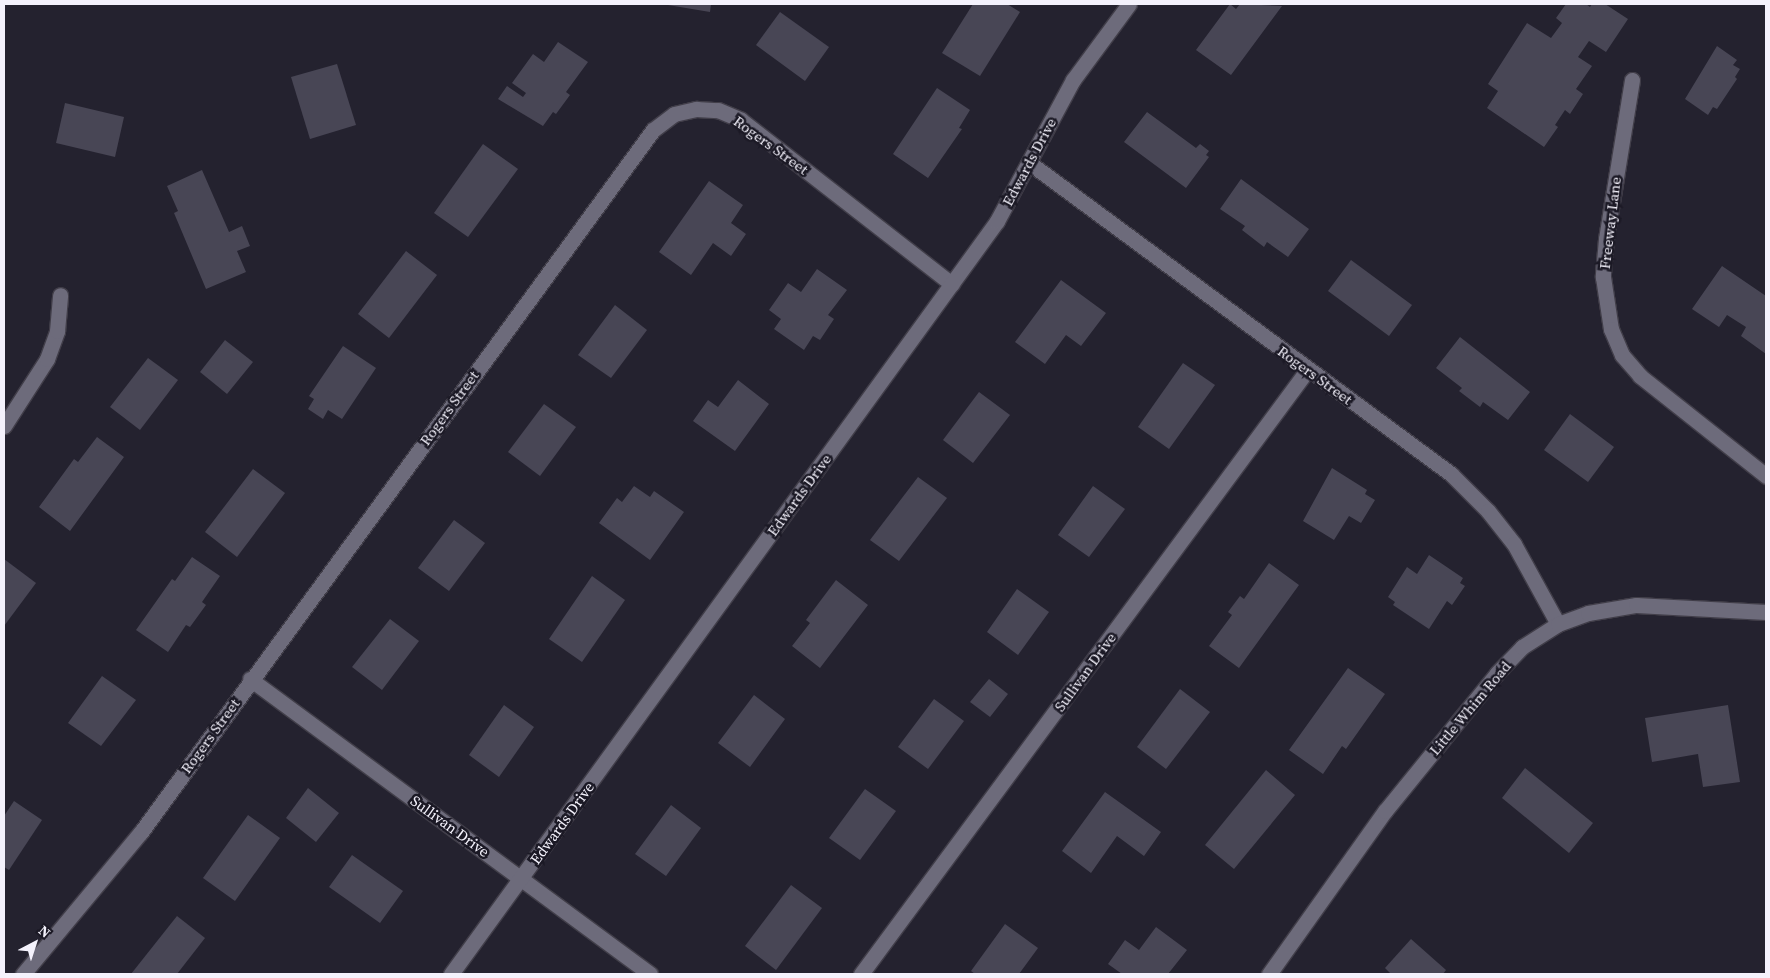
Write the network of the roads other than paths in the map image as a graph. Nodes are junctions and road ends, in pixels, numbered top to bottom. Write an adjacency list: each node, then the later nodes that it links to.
1 (1129, 4): 3 (street, Edwards Drive)
2 (1632, 80): 8 (street, Freeway Lane)
3 (1031, 164): 4 (street, Edwards Drive); 6 (street, Rogers Street)
4 (952, 284): 11 (street, Rogers Street); 12 (street, Edwards Drive)
5 (60, 295): 7 (street)
6 (1308, 369): 10 (street, Rogers Street); 16 (street, Sullivan Drive)
7 (4, 426)
8 (1766, 476)
9 (1766, 612): 10 (street, Little Whim Road)
10 (1558, 624): 17 (street, Little Whim Road)
11 (250, 679): 12 (street, Sullivan Drive); 13 (street, Rogers Street)
12 (522, 879): 14 (street, Edwards Drive); 15 (street, Sullivan Drive)
13 (23, 974)
14 (451, 974)
15 (650, 974)
16 (861, 974)
17 (1270, 974)

